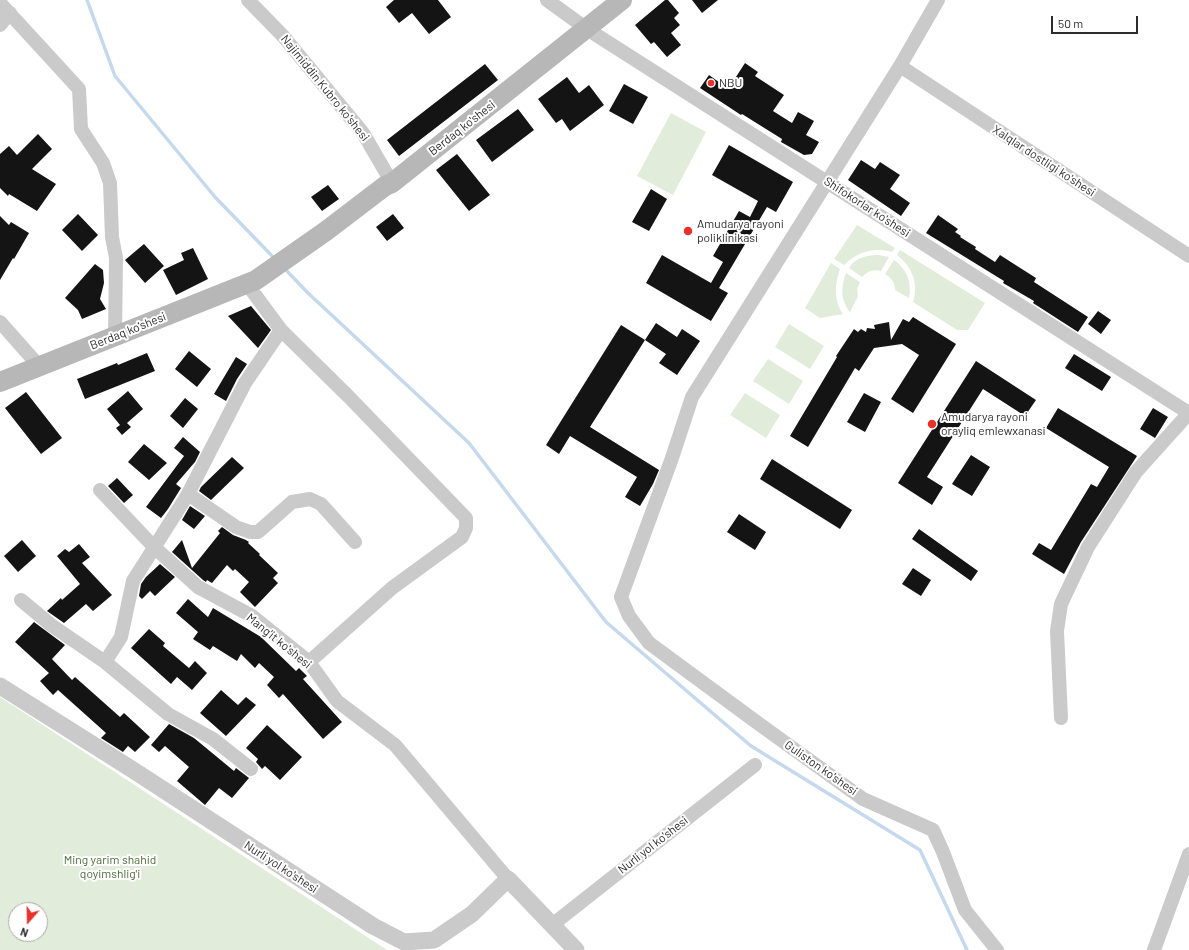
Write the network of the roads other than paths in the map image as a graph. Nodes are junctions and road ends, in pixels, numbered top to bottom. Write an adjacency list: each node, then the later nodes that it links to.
1 (248, 0): 10 (street, Najimiddin Kubro ko'shesi)
2 (547, 0): 7 (street, Shifokorlar ko'shesi)
3 (622, 0): 7 (main road, Berdaq ko'shesi)
4 (938, 0): 8 (street)
5 (4, 5): 6 (street); 15 (street)
6 (0, 25)
7 (587, 29): 9 (street, Shifokorlar ko'shesi); 10 (main road, Berdaq ko'shesi)
8 (900, 66): 9 (street); 11 (street, Xalqlar dostligi ko'shesi)
9 (827, 182): 18 (street, Shifokorlar ko'shesi); 34 (street, Guliston ko'shesi)
10 (392, 183): 12 (main road, Berdaq ko'shesi)
11 (1189, 256)
12 (251, 282): 14 (street); 15 (main road, Berdaq ko'shesi)
13 (0, 322): 16 (street)
14 (281, 330): 20 (street); 25 (street)
15 (115, 336): 16 (main road, Berdaq ko'shesi)
16 (39, 366): 17 (main road, Berdaq ko'shesi)
17 (0, 382)
18 (1189, 413): 27 (street)
19 (100, 490): 22 (street, Mang'it ko'shesi)
20 (188, 494): 21 (street); 22 (street)
21 (354, 542)
22 (154, 547): 24 (street); 25 (street, Mang'it ko'shesi)
23 (21, 600): 24 (street)
24 (105, 662): 29 (street)
25 (309, 662): 31 (street, Mang'it ko'shesi)
26 (0, 686): 31 (street, Nurli yol ko'shesi)
27 (1061, 718)
28 (755, 766): 32 (street, Nurli yol ko'shesi)
29 (251, 769)
30 (1189, 854): 35 (street)
31 (508, 879): 32 (street)
32 (552, 925): 33 (street)
33 (576, 950)
34 (997, 950)
35 (1154, 950)

